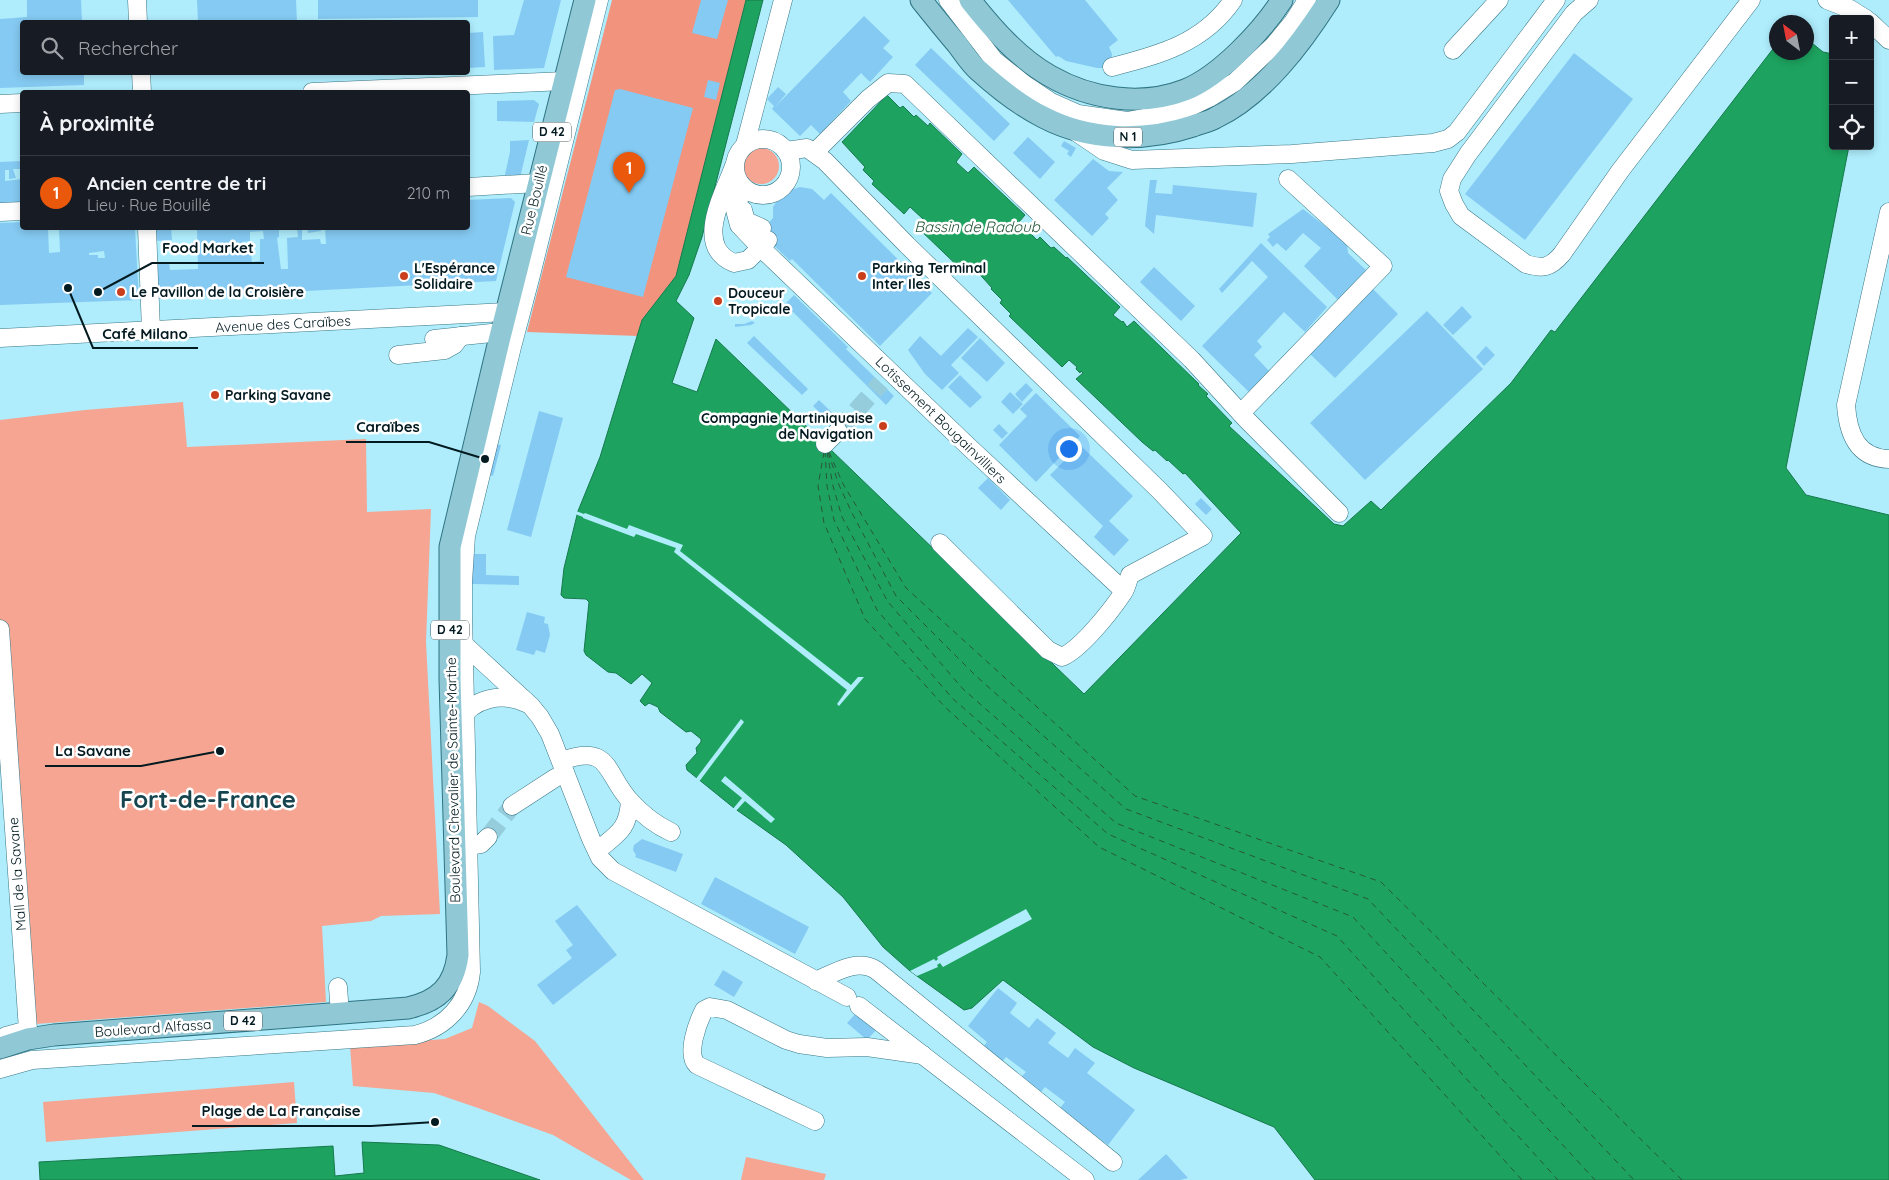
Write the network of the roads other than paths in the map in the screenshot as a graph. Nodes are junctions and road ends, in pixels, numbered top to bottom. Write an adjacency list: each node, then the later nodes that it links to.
1 (137, 0): 18 (street)
2 (585, 0): 24 (main road, Rue Bouillé / D 42)
3 (599, 0): 57 (street)
4 (783, 0): 30 (street)
5 (921, 0): 29 (main road, N 1)
6 (948, 0): 10 (street)
7 (970, 0): 9 (main road)
8 (1233, 0): 22 (street)
9 (1282, 0)
10 (1307, 0)
11 (1329, 0): 29 (main road, N 1)
12 (1499, 0): 21 (street)
13 (1556, 0): 29 (street)
14 (1589, 0): 15 (street)
15 (1751, 0)
16 (1827, 0): 17 (street)
17 (1860, 15)
18 (138, 20)
19 (1874, 26): 20 (street)
20 (1889, 40)
21 (1453, 50)
22 (1112, 67)
23 (141, 75): 25 (street)
24 (565, 81): 26 (street); 35 (main road, Rue Bouillé / D 42)
25 (142, 90)
26 (358, 90)
27 (0, 104): 28 (street)
28 (20, 104)
29 (1068, 127)
30 (745, 145): 31 (street); 33 (street)
31 (786, 150): 32 (street); 37 (street)
32 (814, 153): 49 (street); 55 (street)
33 (734, 166): 37 (street); 42 (street)
34 (1288, 179): 49 (street)
35 (538, 183): 36 (street); 43 (main road, Rue Bouillé / D 42)
36 (470, 187)
37 (751, 192): 42 (street, Lotissement Bougainvilliers)
38 (20, 211): 39 (street)
39 (0, 212)
40 (1889, 212): 52 (street)
41 (147, 230): 44 (street)
42 (764, 235): 55 (street, Lotissement Bougainvilliers)
43 (504, 322): 44 (street, Avenue des Caraïbes); 45 (street); 57 (main road, Boulevard Chevalier de Sainte-Marthe / D 42)
44 (151, 330): 46 (street, Avenue des Caraïbes)
45 (460, 336): 47 (street); 48 (street)
46 (0, 338)
47 (434, 339)
48 (398, 355)
49 (1241, 413): 53 (street)
50 (838, 431): 51 (street)
51 (825, 444)
52 (1889, 459)
53 (1339, 513)
54 (940, 543): 55 (street)
55 (1124, 591)
56 (0, 629): 72 (street, Mall de la Savane)
57 (456, 637): 58 (street); 59 (street); 60 (main road, Boulevard Chevalier de Sainte-Marthe / D 42)
58 (531, 706): 59 (street); 61 (street)
59 (464, 714): 60 (street); 66 (street)
60 (452, 734): 68 (main road, Boulevard Chevalier de Sainte-Marthe / D 42)
61 (563, 767): 62 (street); 63 (street); 67 (street)
62 (630, 801): 64 (street); 67 (street)
63 (512, 806)
64 (671, 832)
65 (488, 837): 66 (street)
66 (467, 846): 75 (street)
67 (597, 851): 69 (street)
68 (458, 955): 71 (main road, Boulevard Alfassa / D 42)
69 (816, 981): 74 (street); 77 (street)
70 (338, 987): 71 (street)
71 (340, 1014): 73 (main road, Boulevard Alfassa / D 42)
72 (0, 1038)
73 (0, 1048)
74 (923, 1055): 76 (street); 78 (street)
75 (0, 1069)
76 (815, 1121)
77 (1113, 1162)
78 (1085, 1180)

